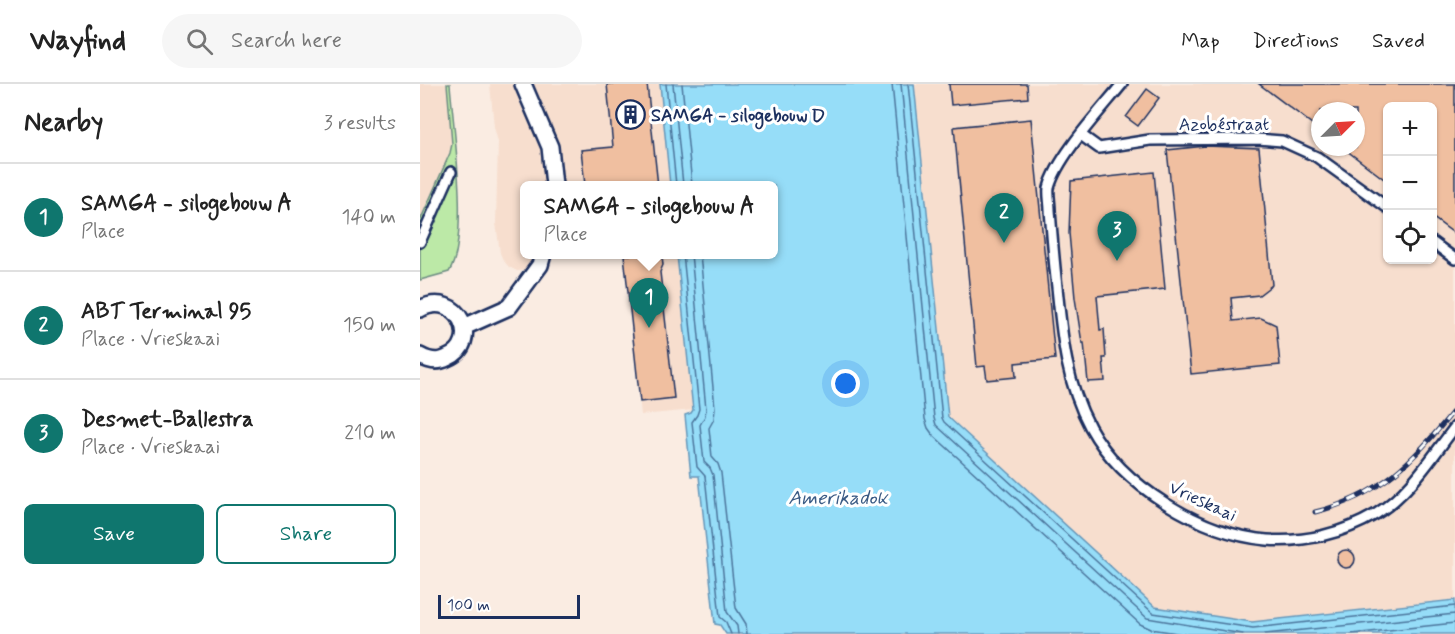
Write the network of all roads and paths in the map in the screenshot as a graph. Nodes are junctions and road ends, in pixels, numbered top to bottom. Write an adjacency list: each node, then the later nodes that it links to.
1 (523, 84): 5 (main road)
2 (1122, 84): 3 (street, Vrieskaai)
3 (1081, 135): 6 (street, Azobéstraat); 14 (street, Vrieskaai)
4 (452, 172): 7 (street)
5 (553, 181)
6 (1383, 204)
7 (420, 242)
8 (1437, 246): 10 (street)
9 (542, 259): 12 (main road)
10 (1455, 260)
11 (420, 309): 12 (main road)
12 (464, 327): 13 (main road)
13 (420, 356)
14 (1455, 427)

